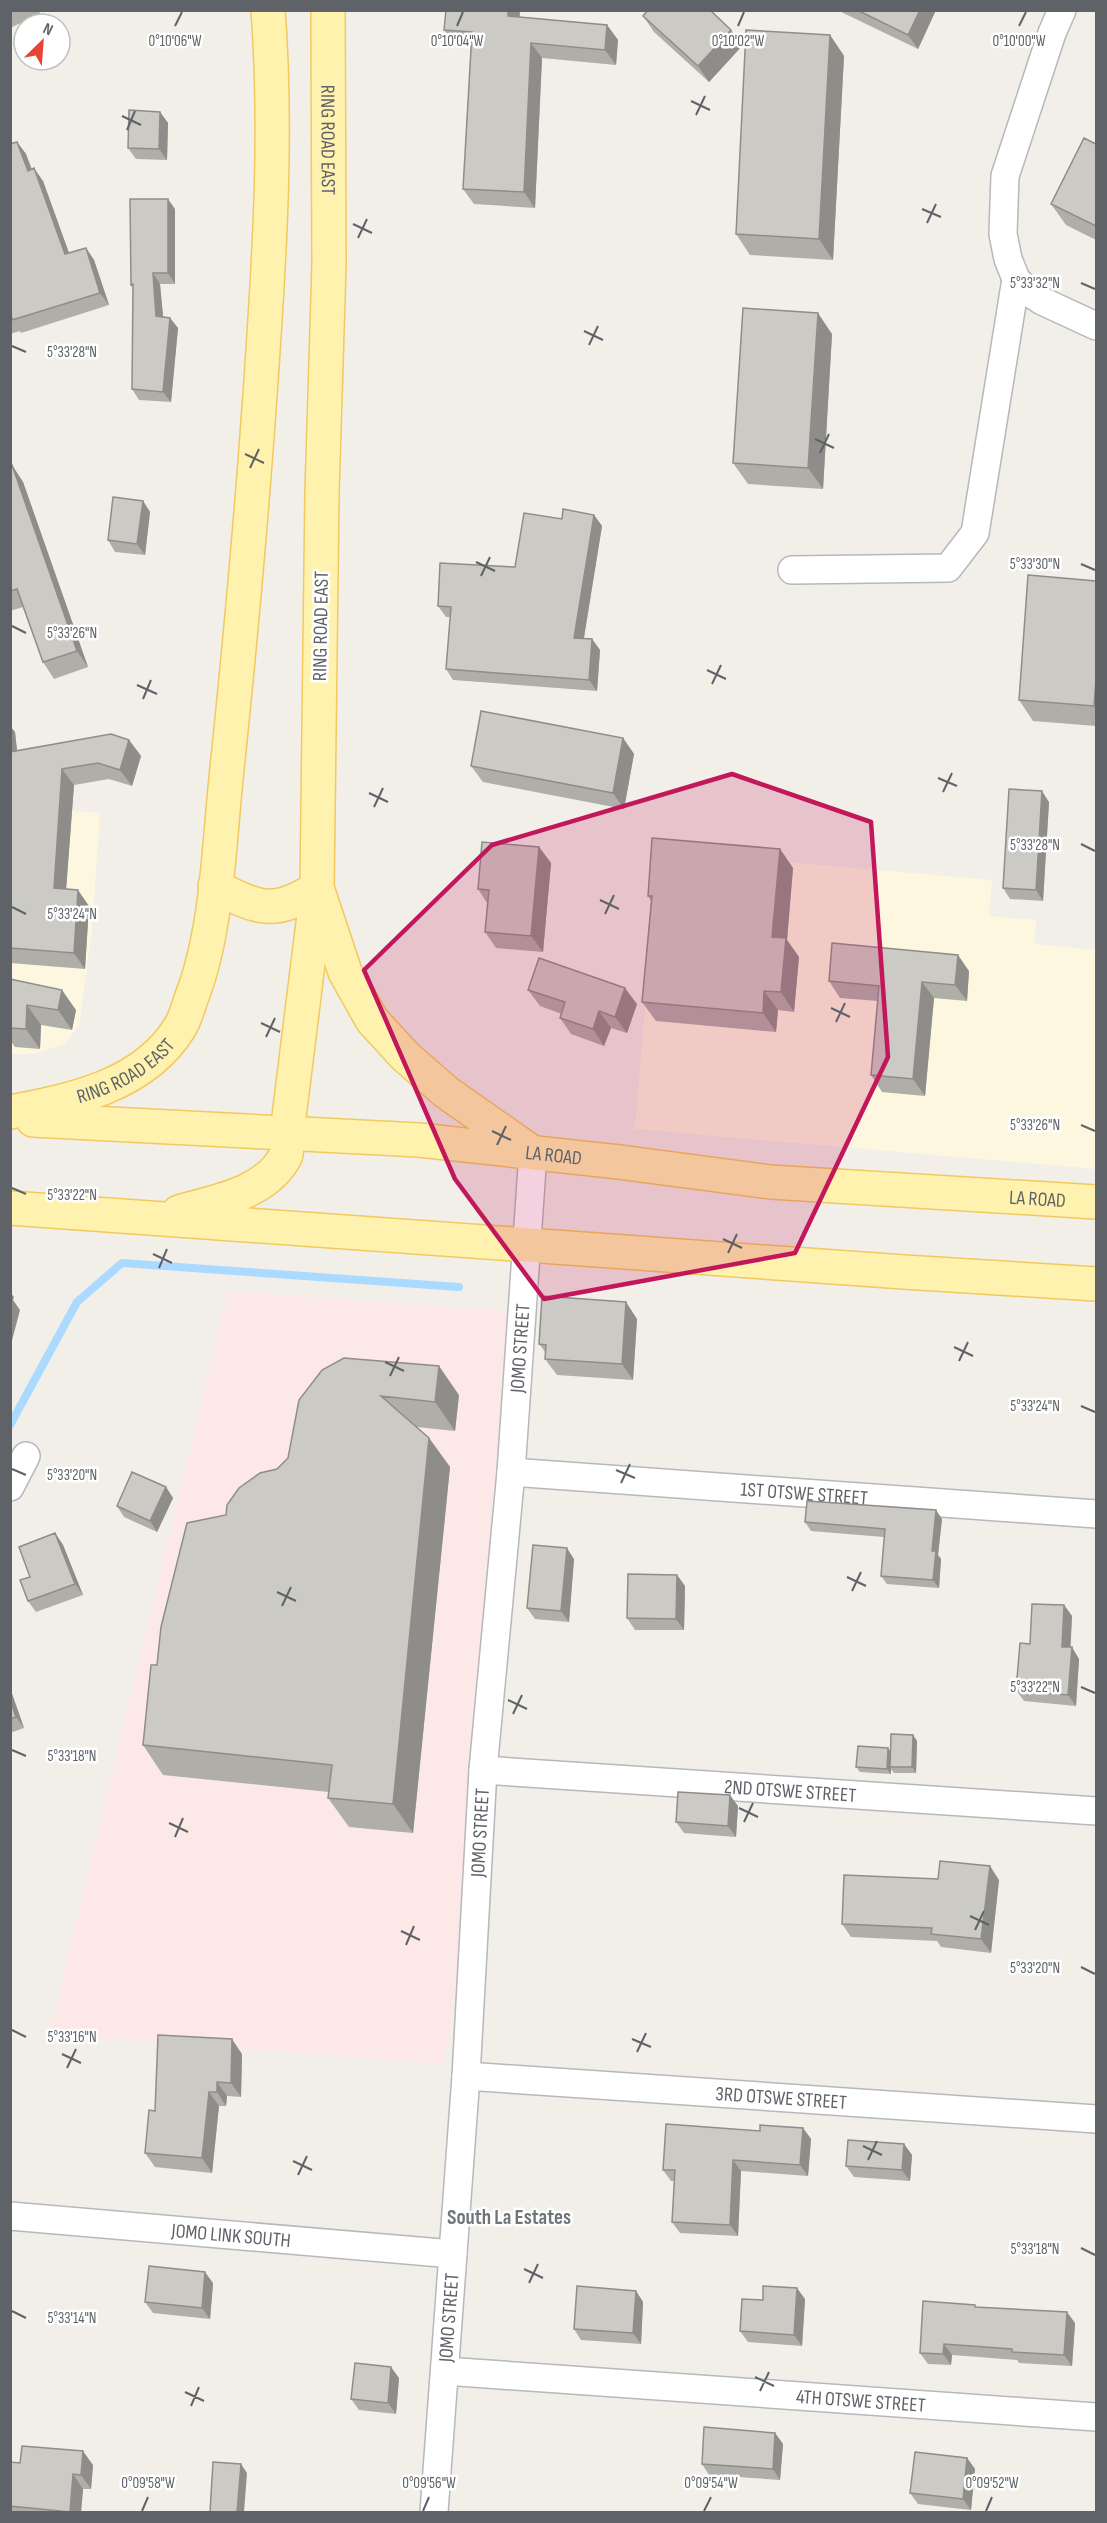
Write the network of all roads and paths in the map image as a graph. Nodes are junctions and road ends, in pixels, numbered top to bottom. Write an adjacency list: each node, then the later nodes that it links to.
1 (268, 10): 7 (main road, RING ROAD EAST)
2 (328, 10): 8 (main road, RING ROAD EAST)
3 (1062, 10): 4 (street)
4 (1016, 279): 5 (street); 6 (street)
5 (1096, 326)
6 (792, 570)
7 (215, 886): 8 (main road); 9 (main road, RING ROAD EAST)
8 (317, 888): 11 (main road); 12 (main road, RING ROAD EAST)
9 (10, 1112)
10 (10, 1119): 11 (main road, LA ROAD)
11 (287, 1133): 12 (main road, LA ROAD); 15 (main road)
12 (533, 1153): 13 (main road, LA ROAD); 16 (street, JOMO STREET)
13 (1096, 1202)
14 (10, 1208): 15 (main road)
15 (156, 1218): 16 (main road)
16 (528, 1245): 17 (main road); 19 (street, JOMO STREET)
17 (1096, 1284)
18 (26, 1456): 20 (street)
19 (511, 1472): 21 (street, 1ST OTSWE STREET); 22 (street, JOMO STREET)
20 (10, 1486)
21 (1096, 1514)
22 (483, 1770): 23 (street, 2ND OTSWE STREET); 24 (street, JOMO STREET)
23 (1096, 1811)
24 (466, 2076): 25 (street, 3RD OTSWE STREET); 27 (street, JOMO STREET)
25 (1096, 2119)
26 (10, 2216): 27 (street, JOMO LINK SOUTH)
27 (453, 2254): 28 (street, JOMO STREET)
28 (445, 2371): 29 (street, 4TH OTSWE STREET); 30 (street, JOMO STREET)
29 (1096, 2417)
30 (434, 2512)

